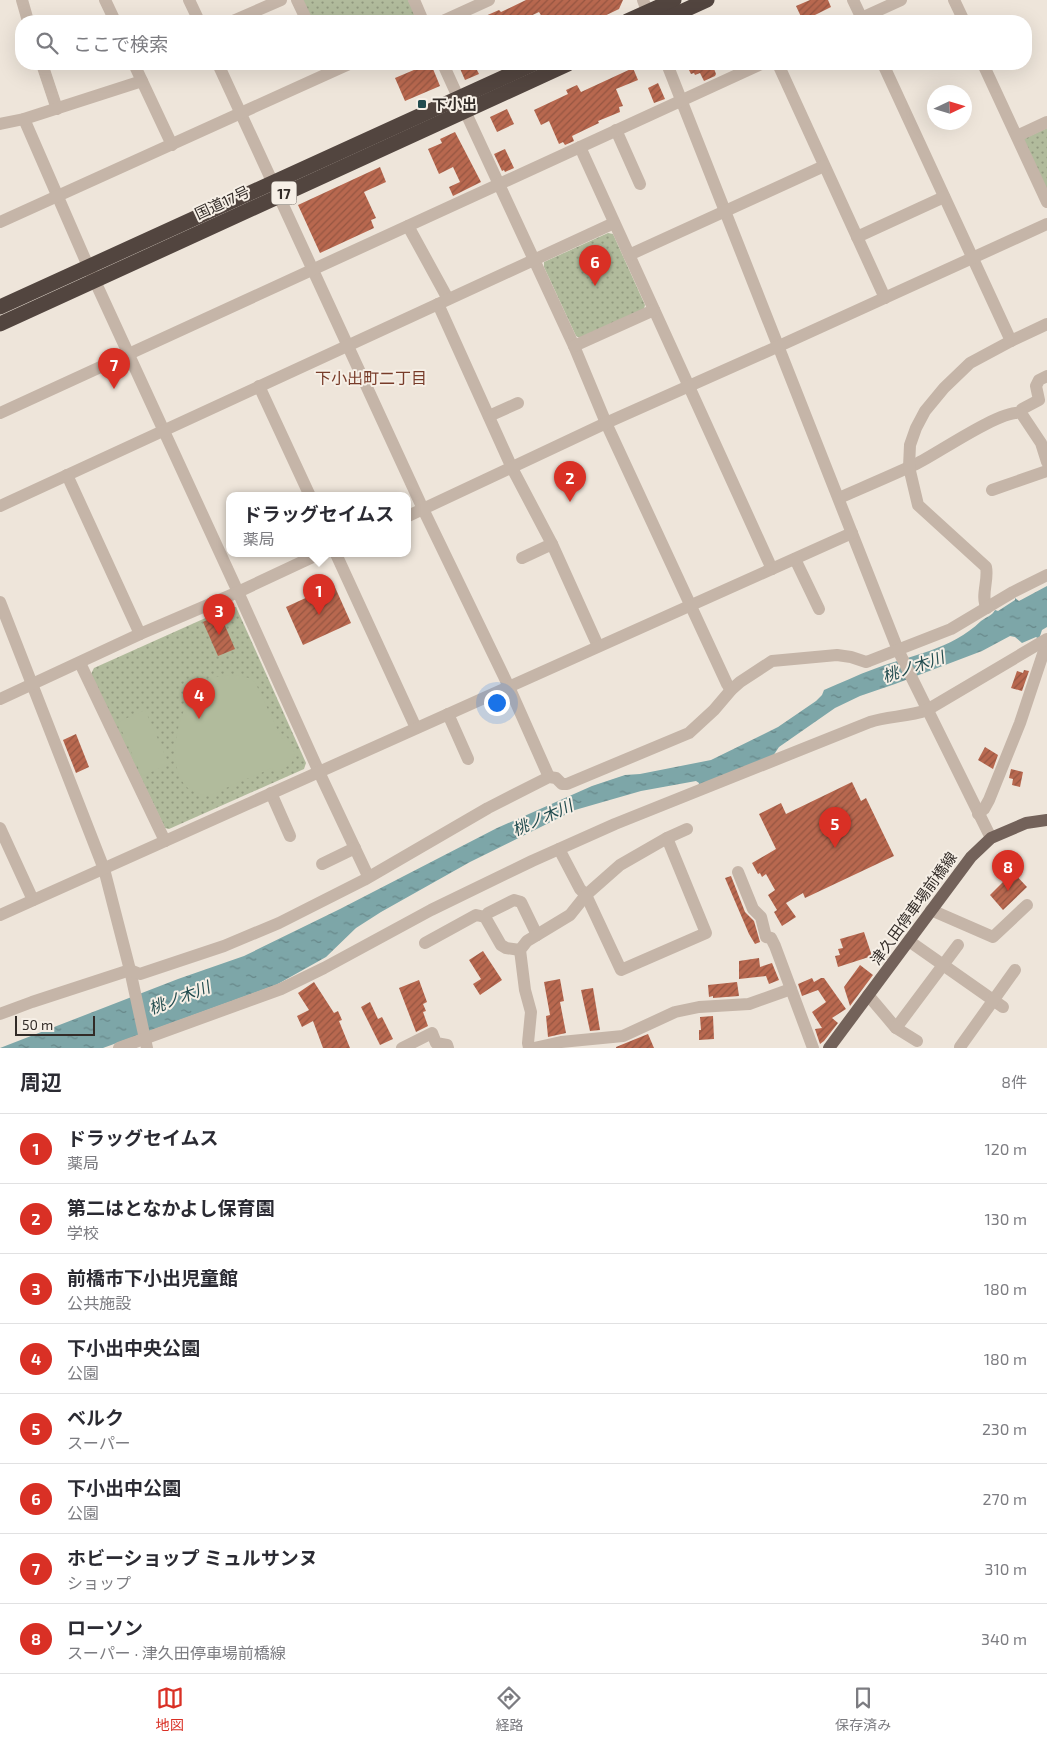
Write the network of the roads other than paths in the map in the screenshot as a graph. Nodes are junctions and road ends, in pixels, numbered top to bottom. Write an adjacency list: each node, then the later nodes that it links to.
1 (22, 0): 14 (street)
2 (105, 0): 15 (street)
3 (189, 0): 16 (street)
4 (281, 0): 17 (street)
5 (297, 0): 18 (street)
6 (414, 0): 19 (street)
7 (489, 0): 20 (street)
8 (674, 0): 13 (highway)
9 (707, 0): 21 (highway)
10 (853, 0): 22 (street)
11 (901, 0): 23 (street)
12 (954, 0): 24 (street)
13 (647, 11)
14 (26, 15)
15 (112, 15)
16 (196, 15)
17 (247, 15)
18 (304, 15)
19 (420, 15)
20 (455, 15)
21 (674, 15)
22 (858, 15)
23 (870, 15)
24 (961, 15)
25 (44, 70): 40 (street)
26 (137, 70): 37 (street)
27 (221, 70): 41 (street)
28 (324, 70): 41 (street)
29 (446, 70): 39 (street)
30 (522, 70): 39 (highway, 国道17号 / 17)
31 (552, 70): 39 (highway, 国道17号 / 17)
32 (669, 70): 38 (street)
33 (748, 70): 38 (street)
34 (781, 70): 49 (street)
35 (886, 70): 54 (street)
36 (986, 70): 46 (street)
37 (142, 81): 40 (street); 47 (street)
38 (682, 101): 45 (street); 56 (street)
39 (461, 104): 50 (street); 52 (highway, 国道17号 / 17)
40 (57, 109): 42 (street)
41 (240, 113): 47 (street); 52 (street)
42 (24, 120): 44 (street); 53 (street)
43 (1047, 122): 46 (street)
44 (0, 124)
45 (616, 130): 48 (street); 51 (street)
46 (1016, 136): 55 (street)
47 (172, 145): 53 (street)
48 (580, 147): 50 (street); 58 (street)
49 (824, 166): 56 (street); 61 (street)
50 (498, 183): 60 (street); 64 (street)
51 (640, 184)
52 (276, 189): 65 (highway, 国道17号 / 17); 66 (street); 67 (highway, 国道17号 / 17)
53 (57, 196): 57 (street); 65 (street)
54 (944, 197): 61 (street); 63 (street)
55 (1047, 202)
56 (726, 210): 62 (street); 77 (street)
57 (0, 222)
58 (614, 223): 62 (street); 64 (street)
59 (1047, 224): 63 (street)
60 (408, 226): 66 (street); 69 (street)
61 (857, 237): 68 (street)
62 (629, 255): 71 (street)
63 (973, 258): 68 (street); 74 (street)
64 (534, 260): 69 (street); 76 (street)
65 (88, 266): 67 (street); 70 (highway, 国道17号 / 17)
66 (314, 269): 75 (street); 78 (street)
67 (95, 281): 72 (highway, 国道17号 / 17); 78 (street)
68 (885, 298): 77 (street)
69 (443, 302): 75 (street); 85 (street)
70 (0, 307)
71 (654, 310): 76 (street); 81 (street)
72 (0, 324)
73 (1047, 324): 74 (street)
74 (1011, 341): 90 (street)
75 (348, 346): 80 (street); 98 (street)
76 (574, 346): 86 (street)
77 (779, 346): 81 (street); 96 (street)
78 (128, 353): 83 (street); 87 (street)
79 (1047, 376): 84 (street)
80 (259, 386): 87 (street); 95 (street)
81 (689, 387): 86 (street); 106 (street)
82 (518, 403): 85 (street)
83 (0, 413)
84 (1021, 413): 88 (street); 90 (street)
85 (489, 416): 91 (street)
86 (606, 423): 91 (street); 110 (street)
87 (164, 430): 93 (street); 108 (street)
88 (1044, 441): 89 (street)
89 (1047, 462)
90 (909, 467): 96 (street); 111 (street)
91 (512, 468): 98 (street); 101 (street)
92 (1047, 471): 94 (street)
93 (67, 475): 97 (street); 113 (street)
94 (992, 490)
95 (308, 492)
96 (839, 498): 100 (street)
97 (0, 506)
98 (423, 509): 99 (street); 119 (street)
99 (411, 515)
100 (852, 533): 105 (street); 116 (street)
101 (552, 544): 104 (street); 115 (street)
102 (313, 557): 108 (street)
103 (337, 557): 124 (street)
104 (522, 558)
105 (795, 558): 106 (street); 112 (street)
106 (772, 569): 110 (street)
107 (1046, 577): 111 (street)
108 (238, 592): 113 (street); 126 (street)
109 (0, 602): 118 (street)
110 (689, 605): 115 (street); 120 (street)
111 (986, 608): 116 (street)
112 (819, 609)
113 (140, 634): 117 (street)
114 (1047, 640): 122 (street); 129 (street)
115 (598, 646): 119 (street)
116 (899, 652): 120 (street); 122 (street)
117 (80, 662): 118 (street); 136 (street)
118 (33, 684): 121 (street); 140 (street)
119 (509, 687): 123 (street); 127 (street)
120 (731, 690): 127 (street)
121 (0, 699)
122 (924, 706): 129 (street); 138 (street)
123 (448, 714): 124 (street); 125 (street)
124 (416, 728): 126 (street)
125 (468, 759)
126 (318, 772): 128 (street); 137 (street)
127 (549, 777): 142 (street)
128 (271, 793): 133 (street); 136 (street)
129 (978, 814): 135 (street)
130 (1047, 820): 135 (main road, 津久田停車場前橋線)
131 (0, 828): 144 (street)
132 (687, 829): 134 (street)
133 (290, 836)
134 (667, 838): 143 (street); 143 (street)
135 (991, 838): 146 (main road, 津久田停車場前橋線)
136 (165, 841): 140 (street)
137 (355, 848): 139 (street); 142 (street)
138 (559, 849): 143 (street); 163 (street)
139 (322, 864)
140 (104, 869): 144 (street); 155 (street)
141 (738, 872): 157 (street)
142 (368, 876): 155 (street)
143 (586, 895): 149 (street)
144 (34, 900): 147 (street)
145 (1027, 905): 146 (street)
146 (931, 910): 150 (main road, 津久田停車場前橋線)
147 (0, 915)
148 (485, 917): 149 (street); 151 (street); 153 (street)
149 (537, 935): 153 (street)
150 (908, 941): 154 (street); 158 (main road, 津久田停車場前橋線)
151 (426, 943)
152 (958, 945): 154 (street)
153 (520, 950): 170 (street)
154 (943, 965): 159 (street); 161 (street)
155 (130, 970): 160 (street); 163 (street)
156 (1015, 970): 159 (street)
157 (792, 989): 164 (street); 172 (street)
158 (868, 995): 161 (street); 173 (main road, 津久田停車場前橋線)
159 (998, 1003): 166 (street)
160 (0, 1014)
161 (896, 1028): 162 (street)
162 (917, 1041)
163 (146, 1042): 167 (street)
164 (610, 1043): 165 (street)
165 (549, 1046): 171 (street)
166 (960, 1047)
167 (119, 1048)
168 (402, 1048): 169 (street)
169 (448, 1048)
170 (529, 1048)
171 (534, 1048)
172 (813, 1048)
173 (829, 1048)

